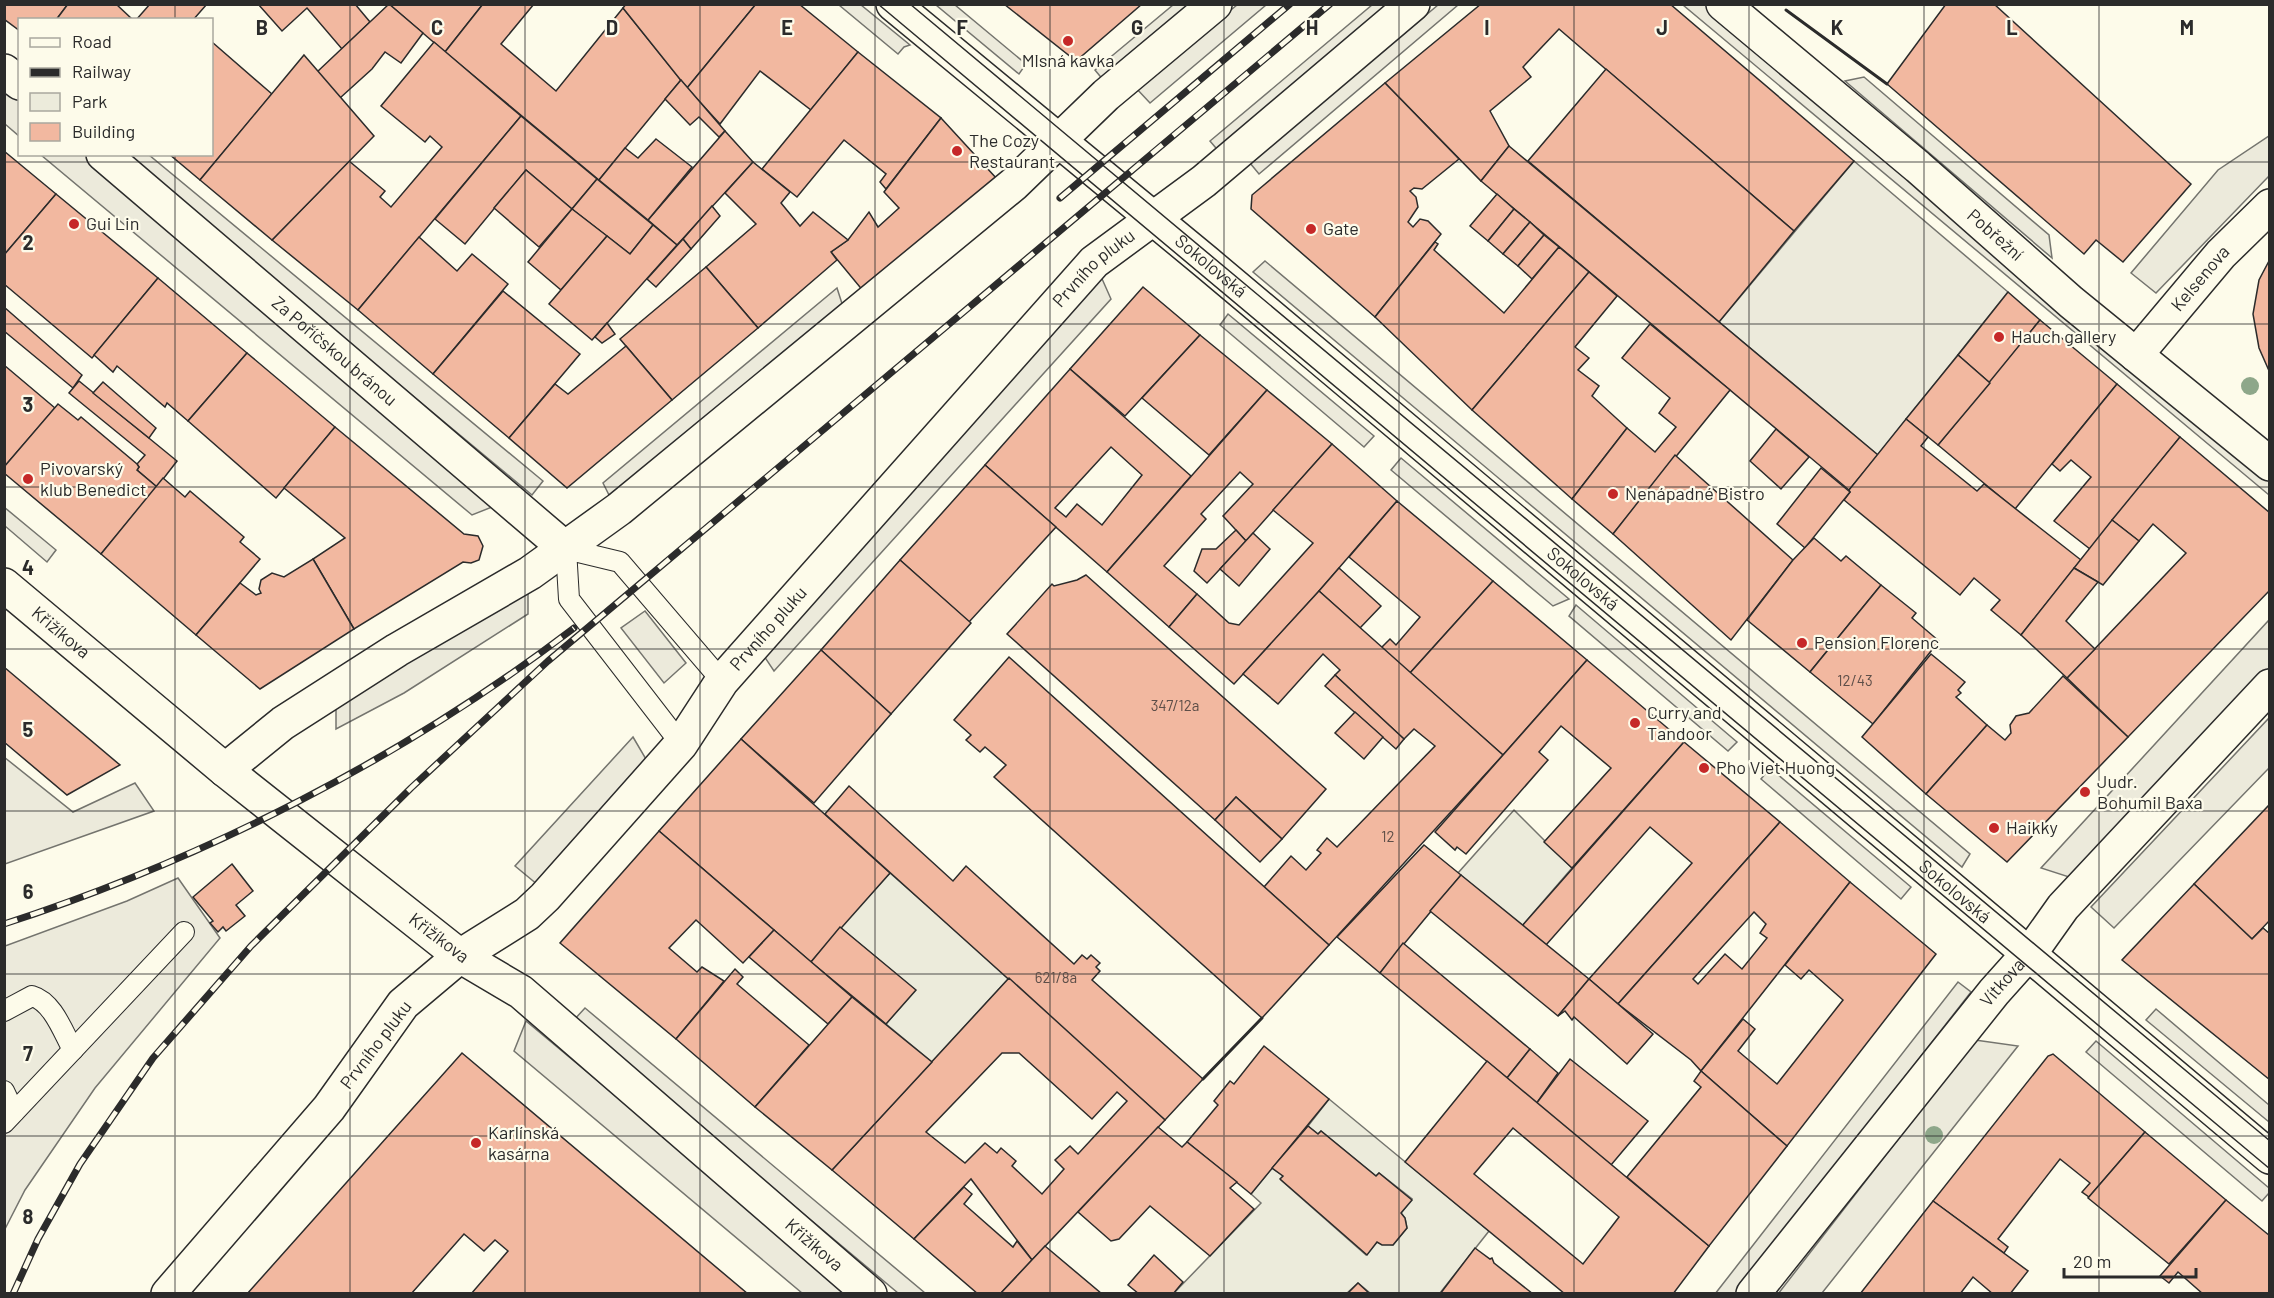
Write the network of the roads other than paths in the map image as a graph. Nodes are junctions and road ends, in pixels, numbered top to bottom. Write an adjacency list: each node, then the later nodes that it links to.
1 (893, 4): 7 (street, Sokolovská)
2 (1215, 4): 7 (street)
3 (1413, 4): 10 (street, Prvního pluku)
4 (1723, 4): 11 (street, Pobřežní)
5 (4, 70): 6 (street)
6 (18, 81)
7 (1058, 140): 10 (street, Sokolovská); 13 (street)
8 (105, 156): 13 (street, Za Poříčskou bránou)
9 (2270, 206): 11 (street, Kelsenova)
10 (1155, 220): 15 (street, Prvního pluku); 20 (street, Sokolovská)
11 (2136, 355): 12 (street, Pobřežní)
12 (2270, 464)
13 (566, 549): 15 (lane); 17 (lane); 18 (street)
14 (4, 585): 18 (street, Křižíkova)
15 (722, 681): 17 (street, Prvního pluku)
16 (2270, 686): 20 (street, Vítkova)
17 (681, 744): 21 (street, Prvního pluku)
18 (225, 770): 21 (street, Křižíkova)
19 (184, 932): 23 (lane)
20 (2028, 954): 26 (street, Sokolovská); 29 (street, Vítkova)
21 (460, 956): 27 (street, Prvního pluku); 28 (street, Křižíkova)
22 (4, 1011): 23 (lane)
23 (73, 1050): 25 (lane)
24 (4, 1090): 25 (lane)
25 (9, 1118)
26 (2270, 1157)
27 (168, 1293)
28 (870, 1293)
29 (1753, 1293)

